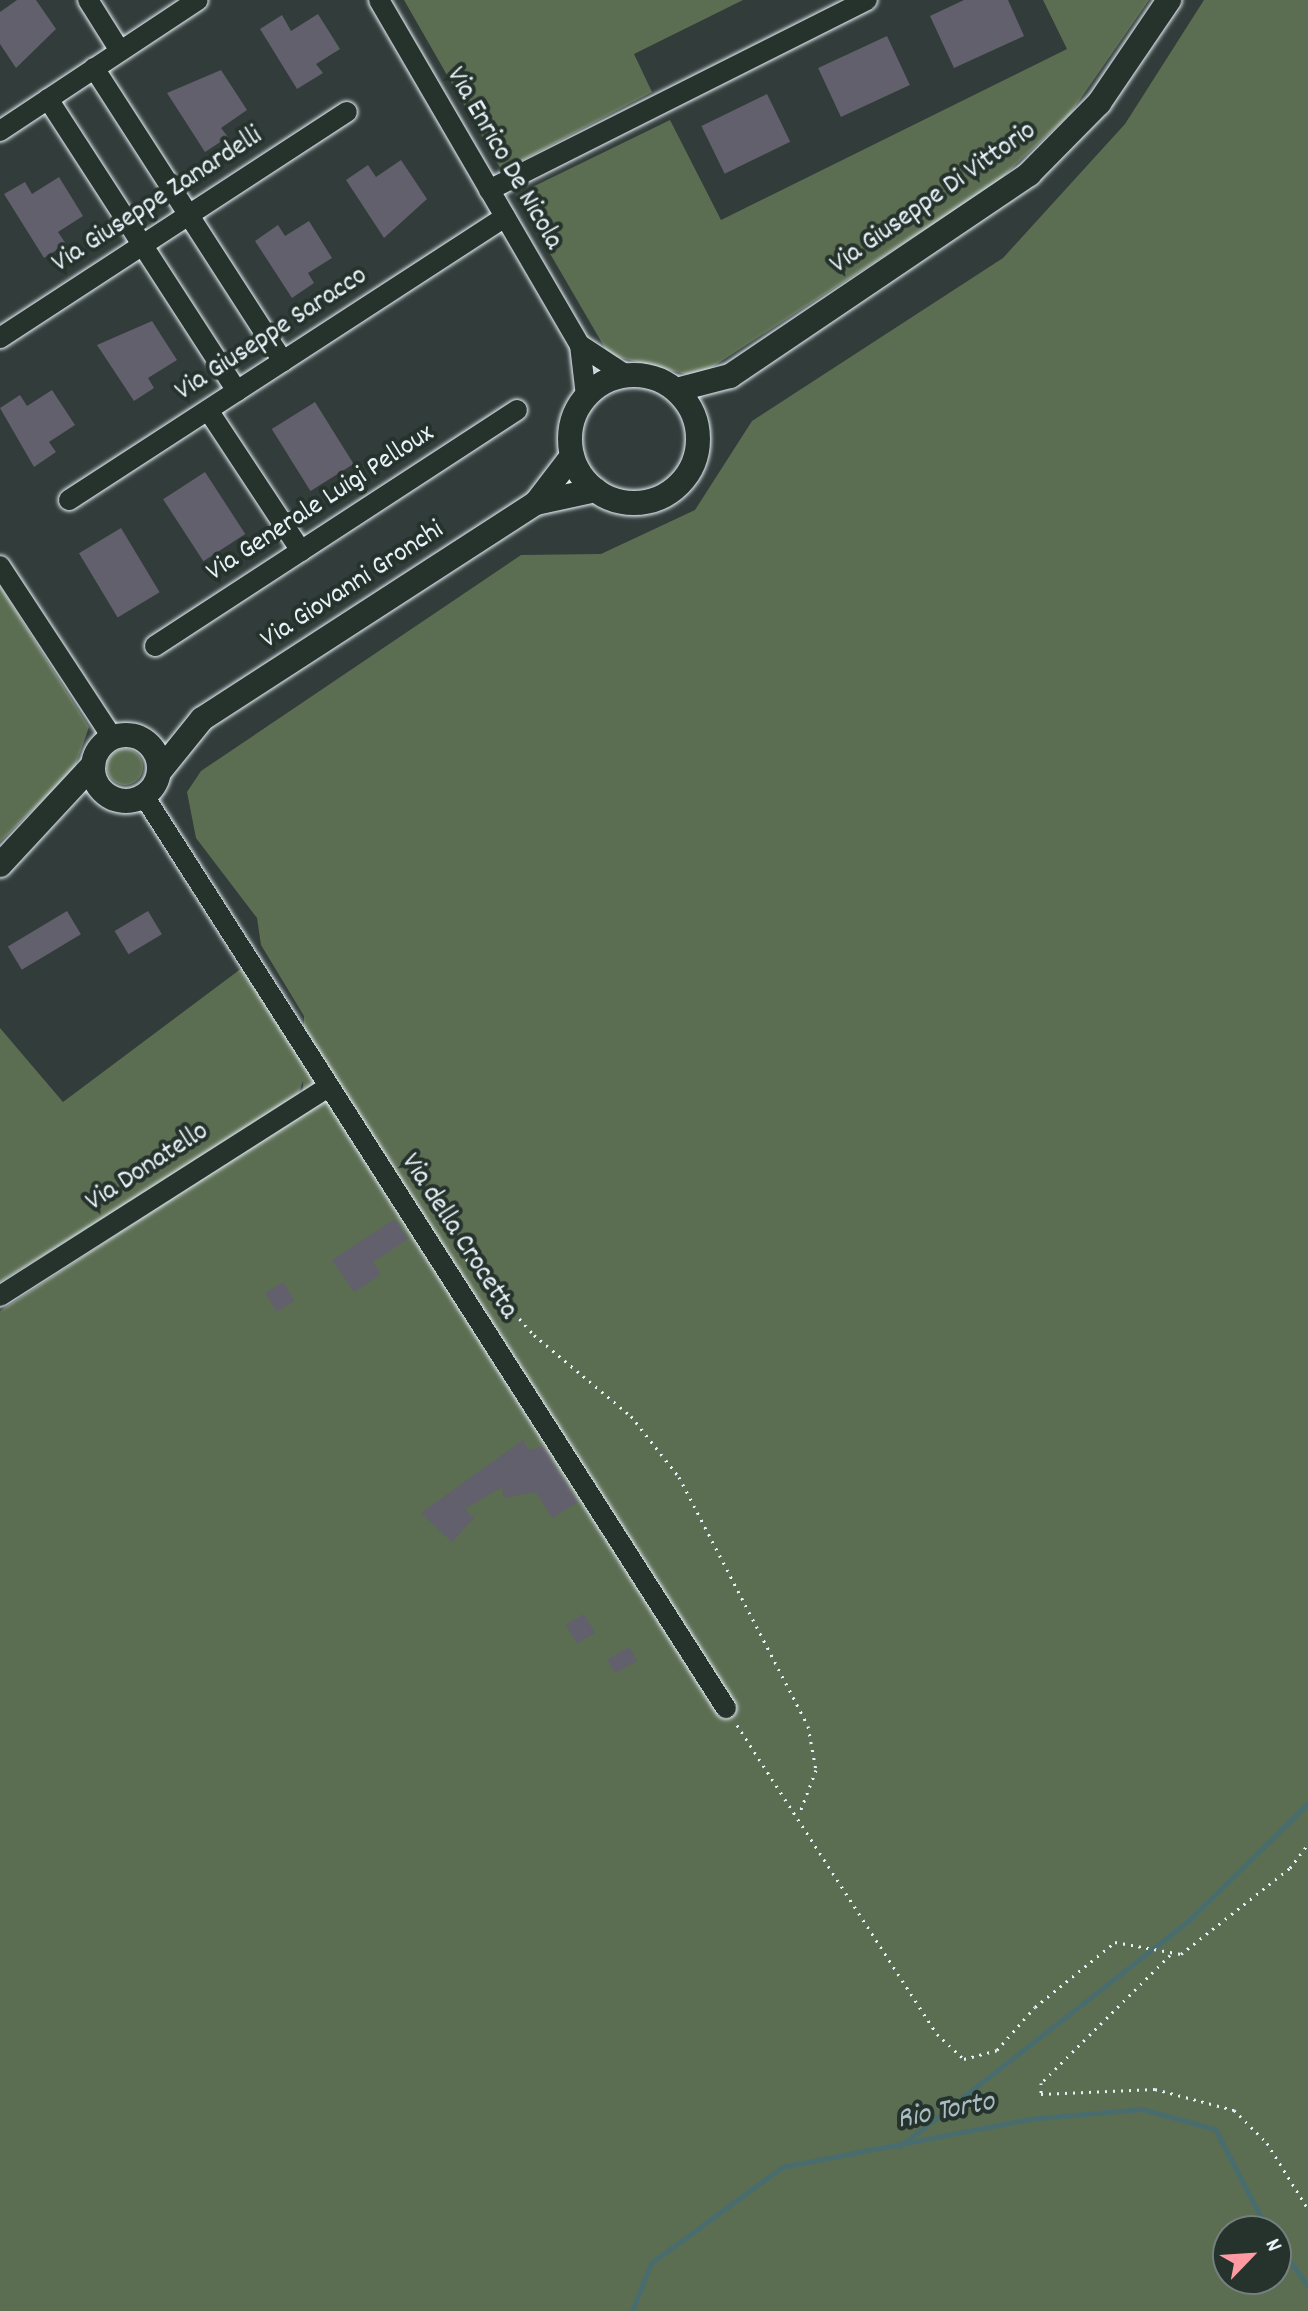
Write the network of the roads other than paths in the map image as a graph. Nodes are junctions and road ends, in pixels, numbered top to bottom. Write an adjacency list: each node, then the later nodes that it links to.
1 (88, 0): 6 (street)
2 (198, 0): 6 (street)
3 (379, 0): 11 (street, Via Enrico De Nicola)
4 (867, 0): 11 (street)
5 (1169, 0): 19 (street, Via Giuseppe Di Vittorio)
6 (120, 51): 7 (street)
7 (94, 68): 8 (street); 12 (street)
8 (48, 99): 10 (street); 14 (street)
9 (347, 112): 12 (street, Via Giuseppe Zanardelli)
10 (0, 131)
11 (489, 190): 13 (street, Via Enrico De Nicola)
12 (188, 214): 14 (street, Via Giuseppe Zanardelli); 17 (street)
13 (505, 217): 16 (street, Via Enrico De Nicola); 17 (street, Via Giuseppe Saracco)
14 (142, 244): 15 (street, Via Giuseppe Zanardelli); 21 (street)
15 (0, 338)
16 (580, 345): 18 (street, Via Enrico De Nicola); 22 (street, Via Enrico De Nicola)
17 (283, 361): 21 (street, Via Giuseppe Saracco)
18 (626, 375): 20 (street); 22 (street)
19 (730, 376): 20 (street, Via Giuseppe Di Vittorio); 25 (street, Via Giuseppe Di Vittorio)
20 (676, 390): 25 (street)
21 (237, 391): 23 (street, Via Giuseppe Saracco)
22 (586, 396): 26 (street)
23 (208, 410): 28 (street, Via Giuseppe Saracco); 30 (street)
24 (517, 410): 30 (street, Via Generale Luigi Pelloux)
25 (697, 425): 27 (street)
26 (572, 456): 27 (street); 29 (street, Via Giovanni Gronchi)
27 (596, 490): 29 (street, Via Giovanni Gronchi)
28 (69, 500)
29 (536, 503): 33 (street, Via Giovanni Gronchi)
30 (301, 551): 32 (street, Via Generale Luigi Pelloux)
31 (0, 566): 35 (street)
32 (155, 646)
33 (202, 719): 34 (street, Via Giovanni Gronchi); 37 (street, Via Giovanni Gronchi)
34 (137, 736): 35 (street); 37 (street)
35 (112, 737): 36 (street)
36 (93, 765): 38 (street); 40 (street)
37 (160, 771): 39 (street)
38 (108, 796): 39 (street); 40 (street)
39 (144, 796): 42 (street, Via della Crocetta)
40 (43, 822): 41 (street)
41 (0, 865)
42 (326, 1088): 43 (street, Via Donatello); 44 (street, Via della Crocetta)
43 (0, 1296)
44 (726, 1708)

